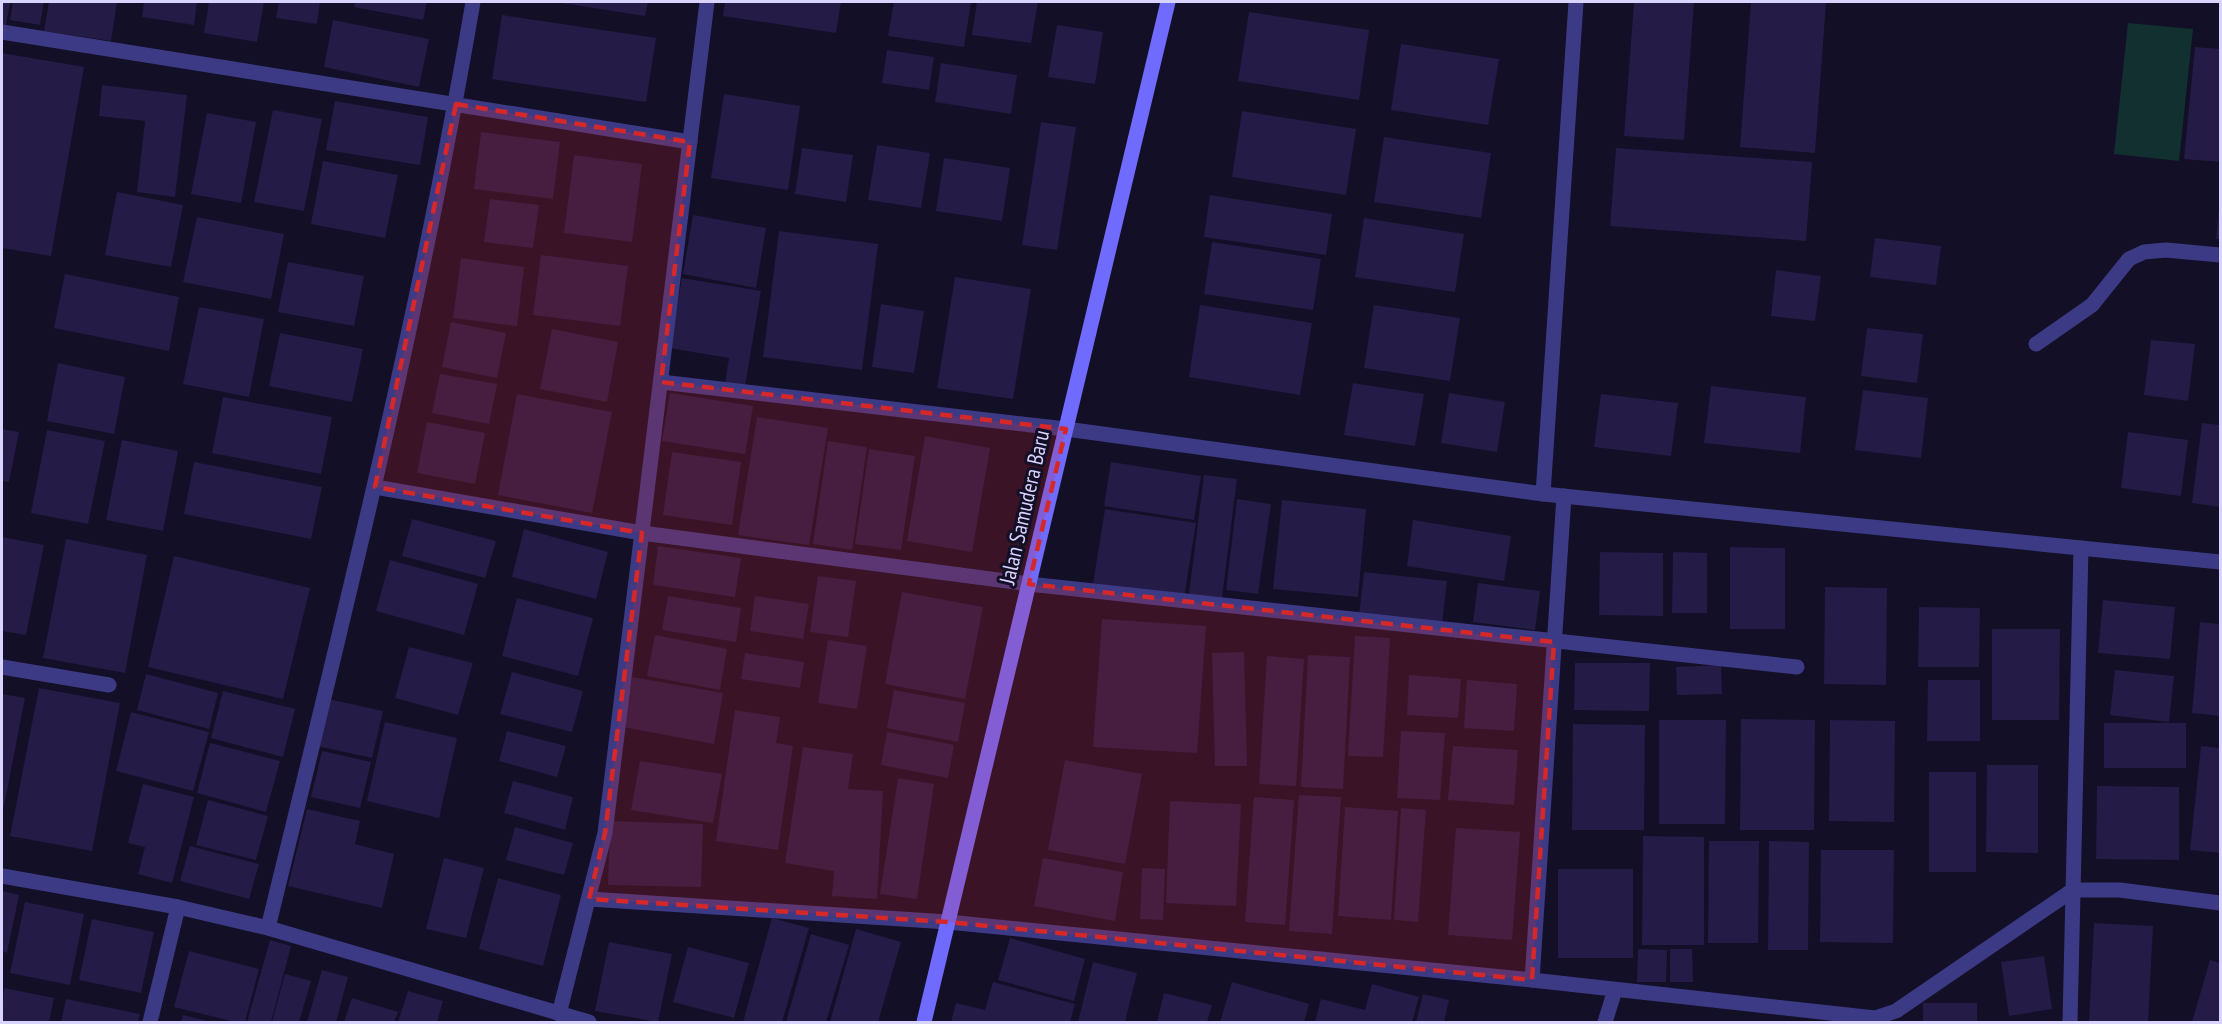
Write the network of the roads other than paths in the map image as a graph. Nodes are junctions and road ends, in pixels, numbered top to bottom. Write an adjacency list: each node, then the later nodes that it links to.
1 (474, 2): 6 (street)
2 (707, 2): 7 (street)
3 (1168, 2): 11 (street, Jalan Samudera Baru)
4 (1576, 2): 13 (street)
5 (2, 32): 6 (street)
6 (456, 104): 7 (street); 12 (street)
7 (690, 142): 10 (street)
8 (2220, 255): 9 (street)
9 (2036, 344)
10 (661, 381): 11 (street); 15 (street)
11 (1066, 429): 13 (street); 18 (street, Jalan Samudera Baru)
12 (375, 486): 15 (street); 29 (street)
13 (1543, 494): 14 (street)
14 (1564, 496): 16 (street); 19 (street)
15 (642, 533): 18 (street); 25 (street)
16 (2081, 548): 17 (street); 24 (street)
17 (2220, 562)
18 (1029, 584): 19 (street); 28 (street, Jalan Samudera Baru)
19 (1554, 642): 21 (street); 30 (street)
20 (2, 667): 22 (street)
21 (1797, 667)
22 (109, 685)
23 (2, 876): 27 (street)
24 (2073, 890): 26 (street); 31 (street); 37 (street)
25 (589, 899): 28 (street); 32 (street)
26 (2220, 903)
27 (178, 906): 29 (street); 33 (street)
28 (948, 922): 30 (street); 35 (street, Jalan Samudera Baru)
29 (268, 928): 32 (street)
30 (1532, 980): 31 (street)
31 (1615, 990): 36 (street)
32 (559, 1014): 34 (street)
33 (150, 1023)
34 (589, 1023)
35 (924, 1023)
36 (1605, 1023)
37 (2070, 1023)

